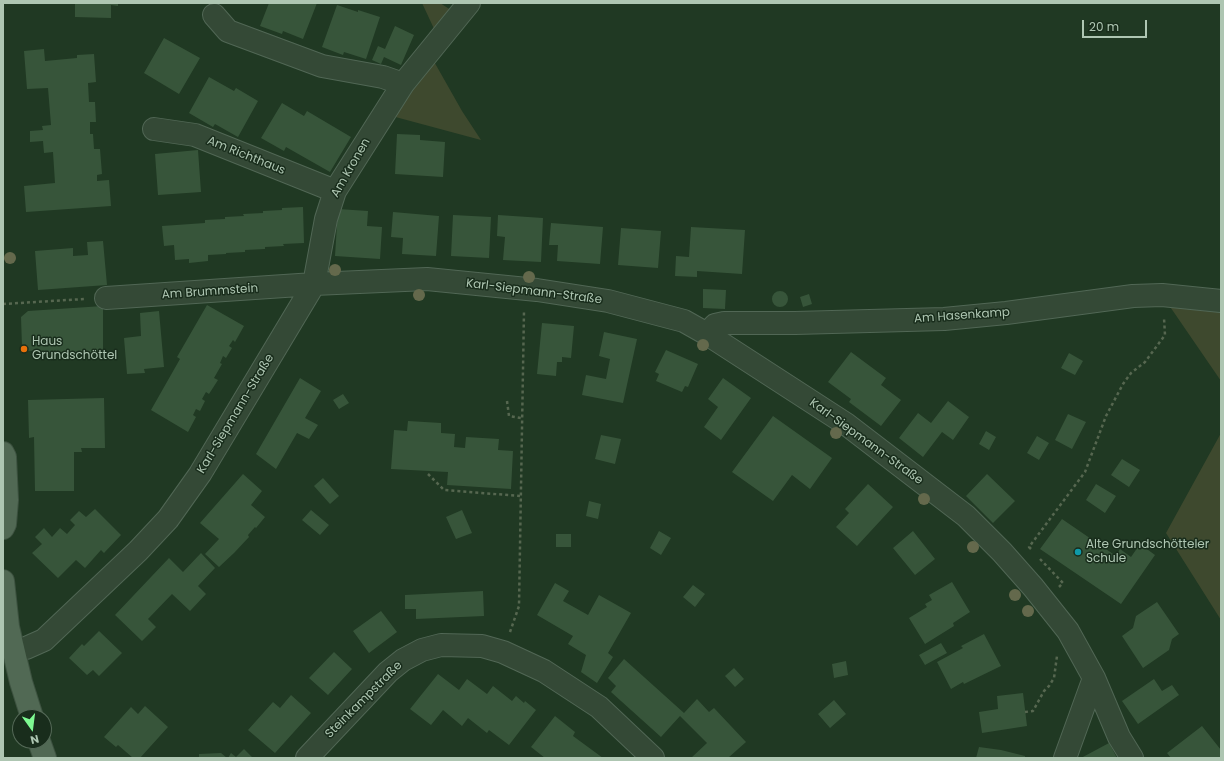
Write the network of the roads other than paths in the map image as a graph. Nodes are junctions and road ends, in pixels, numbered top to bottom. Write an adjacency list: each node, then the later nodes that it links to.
1 (470, 3): 3 (street, Am Kronen)
2 (214, 15): 3 (street)
3 (403, 84): 5 (street, Am Kronen)
4 (154, 129): 5 (street, Am Richthaus)
5 (335, 192): 6 (street, Am Kronen)
6 (314, 284): 7 (street, Am Brummstein); 9 (street, Karl-Siepmann-Straße); 13 (street, Karl-Siepmann-Straße)
7 (106, 298)
8 (1221, 301): 9 (street, Am Hasenkamp)
9 (707, 334): 14 (street, Karl-Siepmann-Straße)
10 (3, 453): 11 (main road)
11 (3, 528)
12 (3, 581): 13 (main road)
13 (13, 650): 15 (main road)
14 (1094, 678): 18 (street); 19 (street, Karl-Siepmann-Straße)
15 (30, 709)
16 (307, 758): 17 (street, Steinkampstraße)
17 (654, 758)
18 (1065, 758)
19 (1132, 758)

